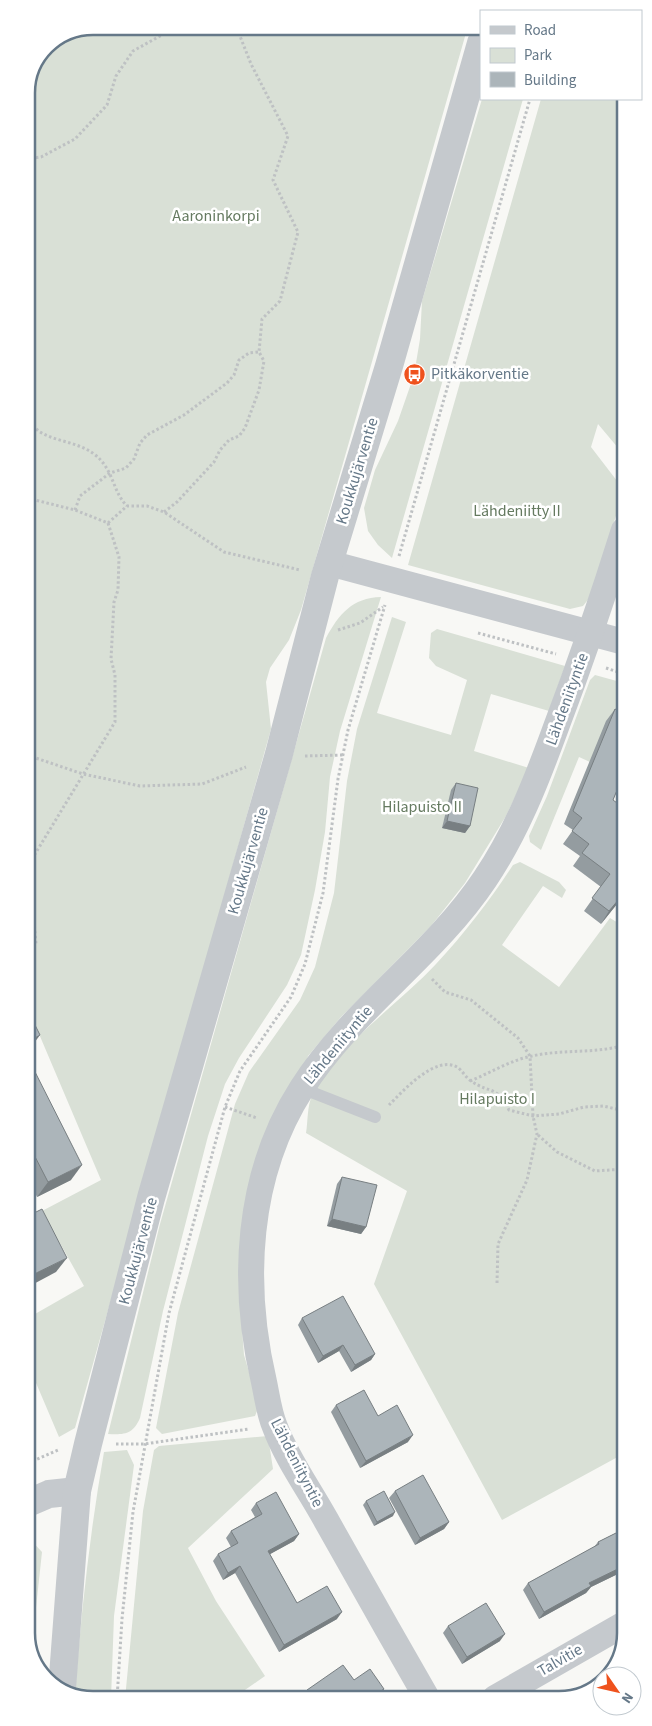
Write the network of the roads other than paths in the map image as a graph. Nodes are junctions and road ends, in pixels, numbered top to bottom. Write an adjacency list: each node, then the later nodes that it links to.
1 (480, 47): 3 (street, Koukkujärventie)
2 (617, 553): 4 (street, Lähdeniityntie)
3 (327, 569): 4 (street); 8 (street, Koukkujärventie)
4 (592, 633): 5 (street); 6 (street, Lähdeniityntie)
5 (617, 640)
6 (301, 1088): 7 (lane); 12 (street, Lähdeniityntie)
7 (376, 1117)
8 (77, 1491): 9 (street); 11 (street, Koukkujärventie)
9 (35, 1500)
10 (617, 1628): 13 (street, Talvitie)
11 (63, 1682)
12 (423, 1691)
13 (507, 1691)

